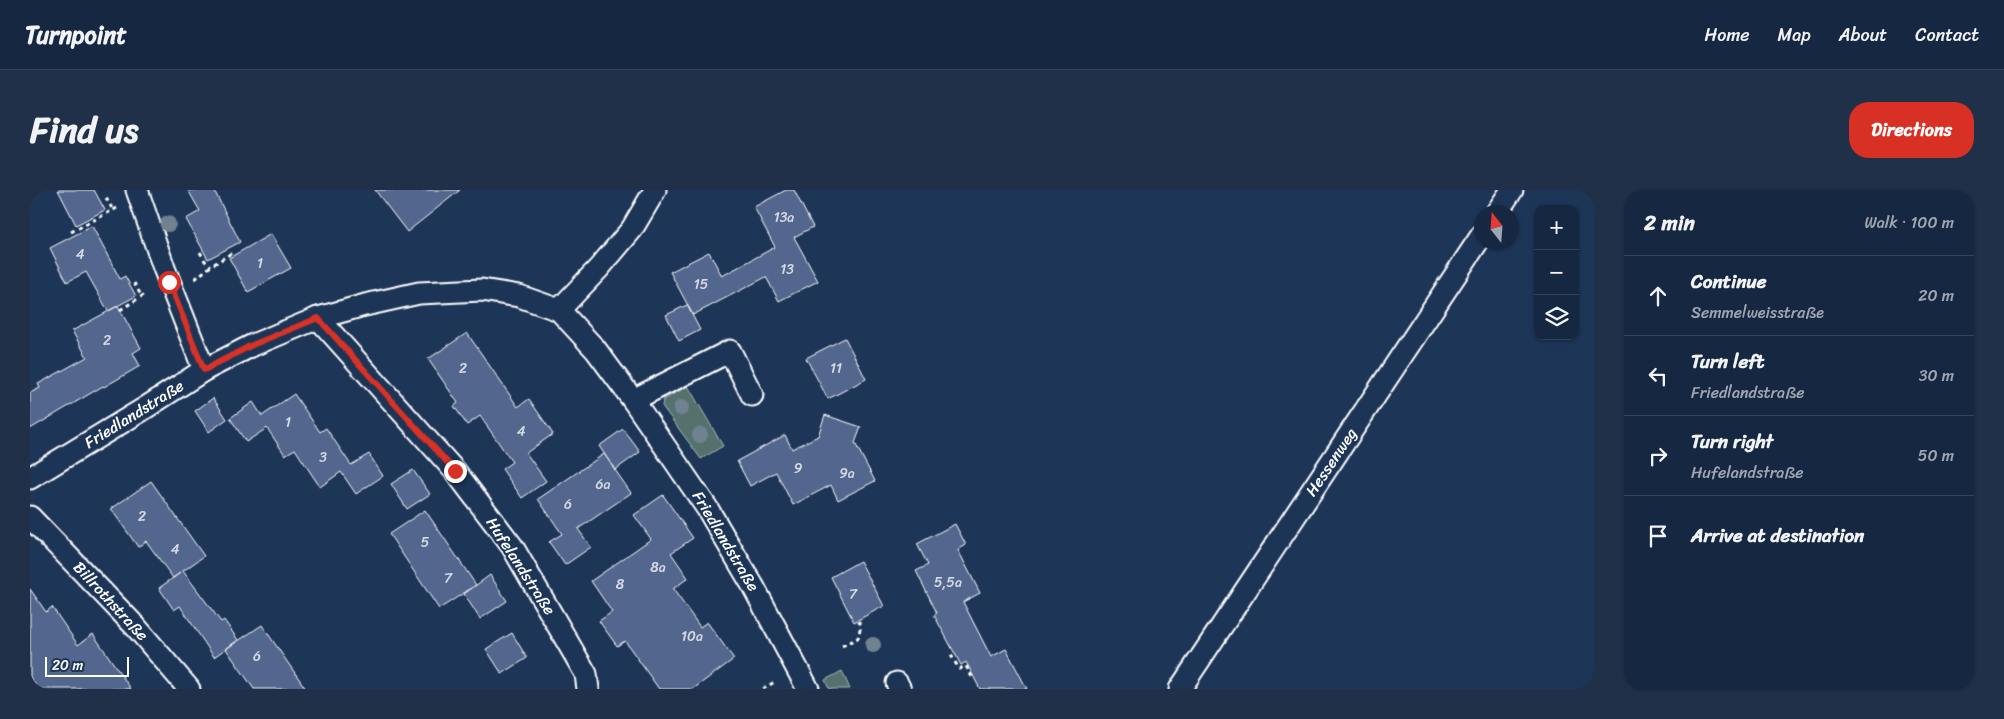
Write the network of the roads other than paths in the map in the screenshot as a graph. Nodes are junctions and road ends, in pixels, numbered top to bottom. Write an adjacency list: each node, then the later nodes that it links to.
1 (655, 190): 6 (street)
2 (1512, 190): 4 (street)
3 (139, 194): 8 (street)
4 (1502, 205)
5 (1474, 247): 16 (street, Hessenweg)
6 (559, 310): 7 (street, Friedlandstraße); 10 (street, Friedlandstraße)
7 (318, 318): 8 (street, Friedlandstraße); 14 (street, Hufelandstraße)
8 (204, 370): 11 (street, Friedlandstraße)
9 (752, 395): 10 (street)
10 (633, 400): 15 (street, Friedlandstraße)
11 (30, 478)
12 (30, 517): 13 (street, Billrothstraße)
13 (189, 689)
14 (588, 689)
15 (808, 689)
16 (1180, 689)

